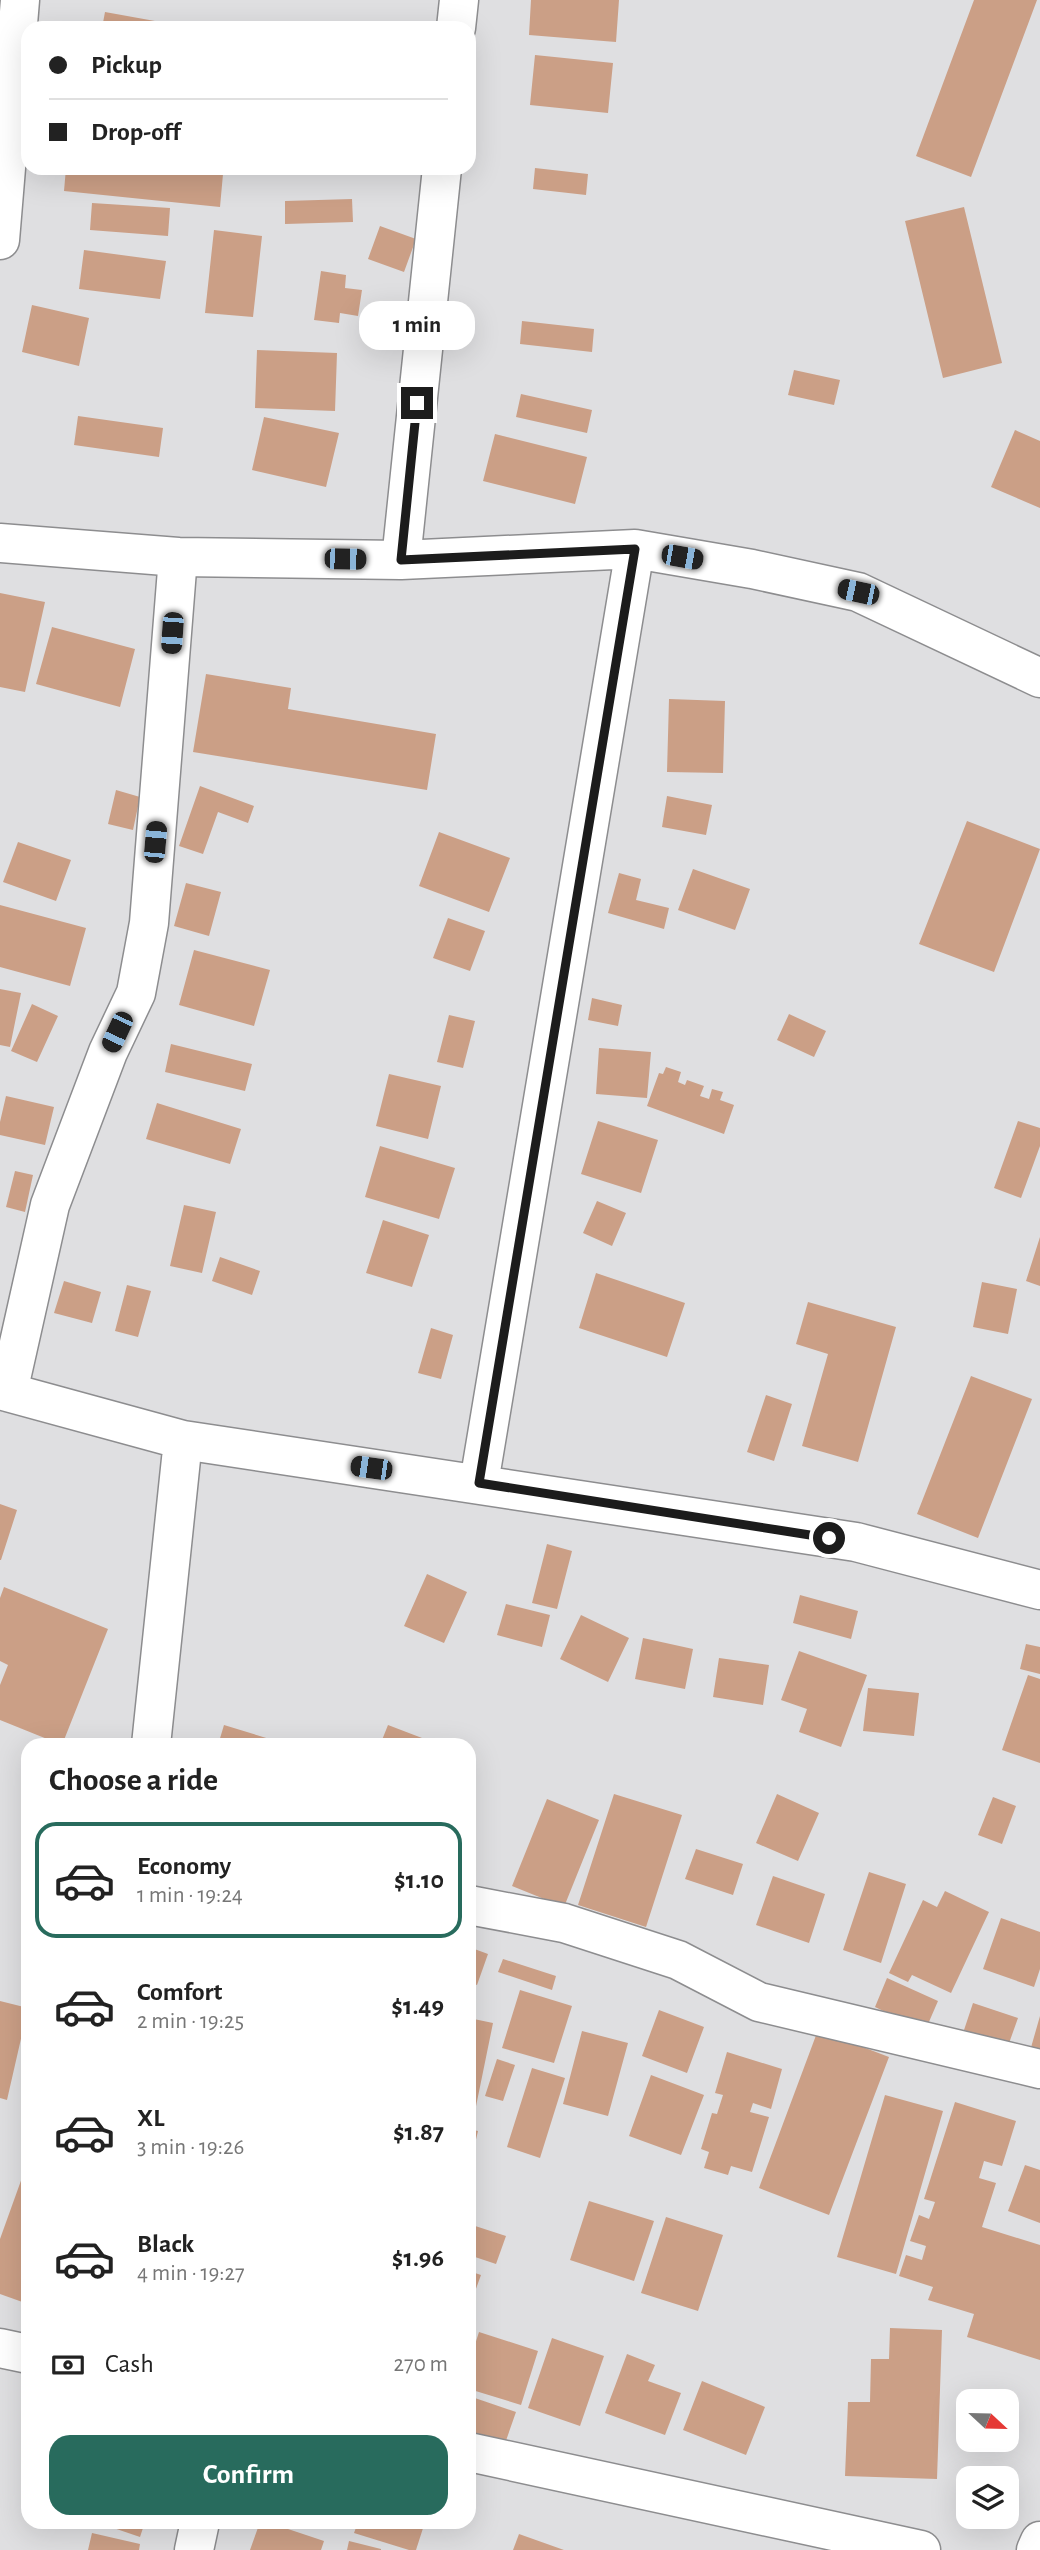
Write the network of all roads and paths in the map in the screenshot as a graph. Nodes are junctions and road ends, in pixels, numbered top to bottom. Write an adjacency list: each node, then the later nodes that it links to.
1 (20, 0): 5 (street)
2 (459, 0): 3 (street)
3 (457, 21)
4 (441, 175): 9 (street)
5 (0, 240)
6 (0, 544): 8 (street)
7 (635, 549): 9 (street); 10 (street); 13 (street)
8 (178, 557): 9 (street); 11 (street)
9 (401, 560)
10 (1040, 678)
11 (4, 1391): 12 (street)
12 (183, 1440): 13 (street); 15 (street)
13 (479, 1483): 14 (street)
14 (1040, 1590)
15 (152, 1738)
16 (476, 1906): 17 (street)
17 (1040, 2070)
18 (0, 2348): 19 (street)
19 (21, 2352)
20 (476, 2454): 24 (street)
21 (198, 2529): 23 (street)
22 (1040, 2541): 25 (street)
23 (194, 2550)
24 (921, 2550)
25 (1036, 2550)

